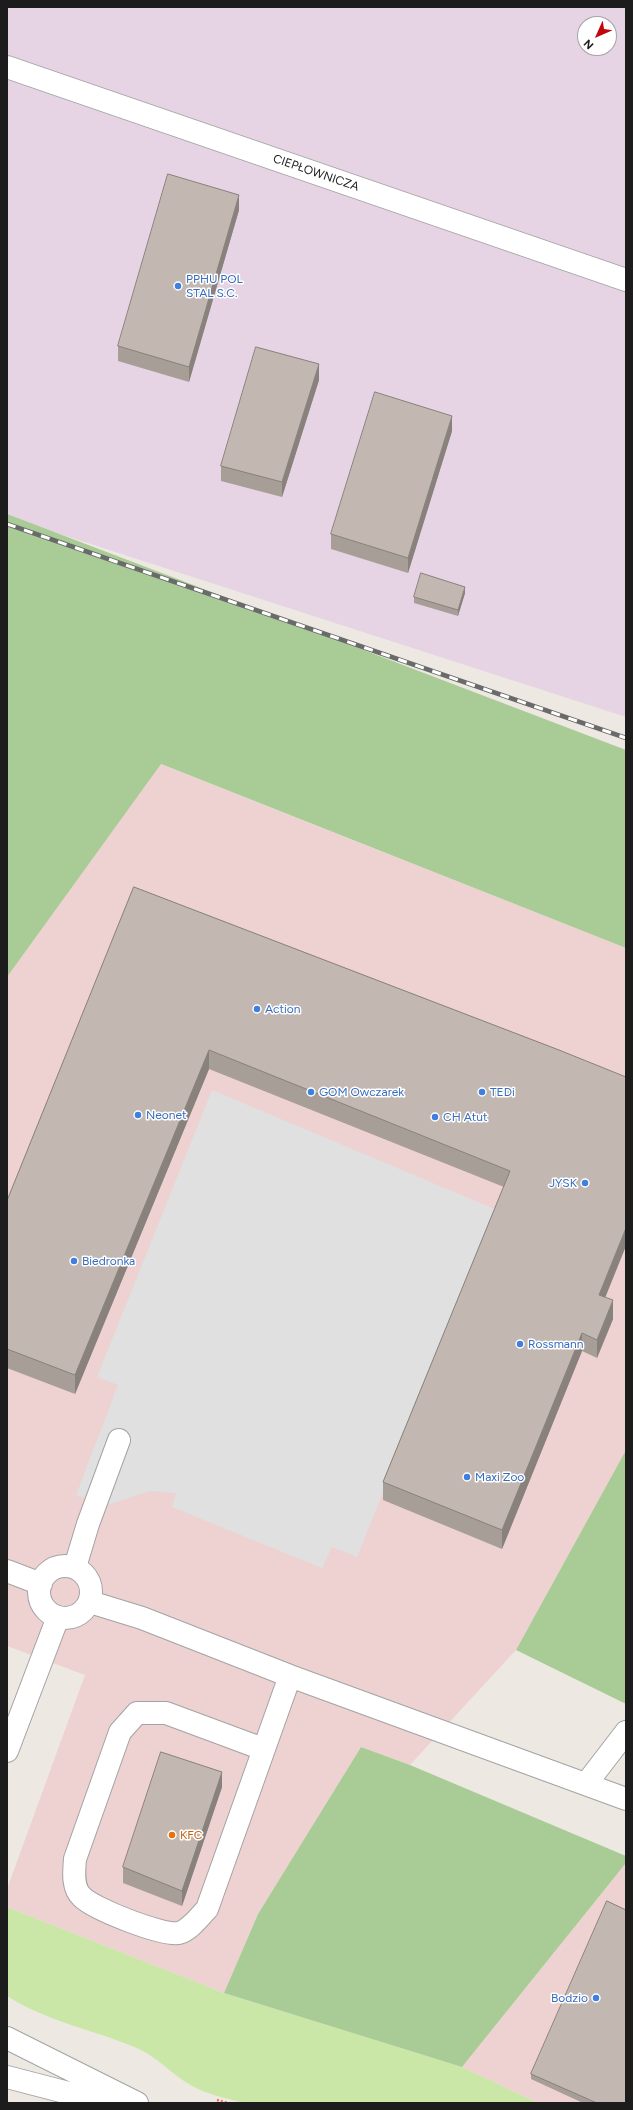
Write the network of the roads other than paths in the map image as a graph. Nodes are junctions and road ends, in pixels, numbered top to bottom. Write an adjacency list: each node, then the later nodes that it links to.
1 (7, 67): 2 (street, CIEPŁOWNICZA)
2 (626, 280)
3 (119, 1440): 4 (street)
4 (75, 1568): 6 (street); 7 (street)
5 (7, 1571): 6 (street)
6 (40, 1584): 8 (street)
7 (90, 1602): 8 (street); 9 (street)
8 (58, 1617): 12 (street)
9 (290, 1676): 11 (street); 13 (street)
10 (626, 1732): 13 (street)
11 (263, 1749): 11 (street)
12 (7, 1751)
13 (586, 1784): 14 (street)
14 (626, 1799)
15 (7, 2038): 18 (street)
16 (7, 2077): 17 (street)
17 (95, 2101)
18 (137, 2103)

